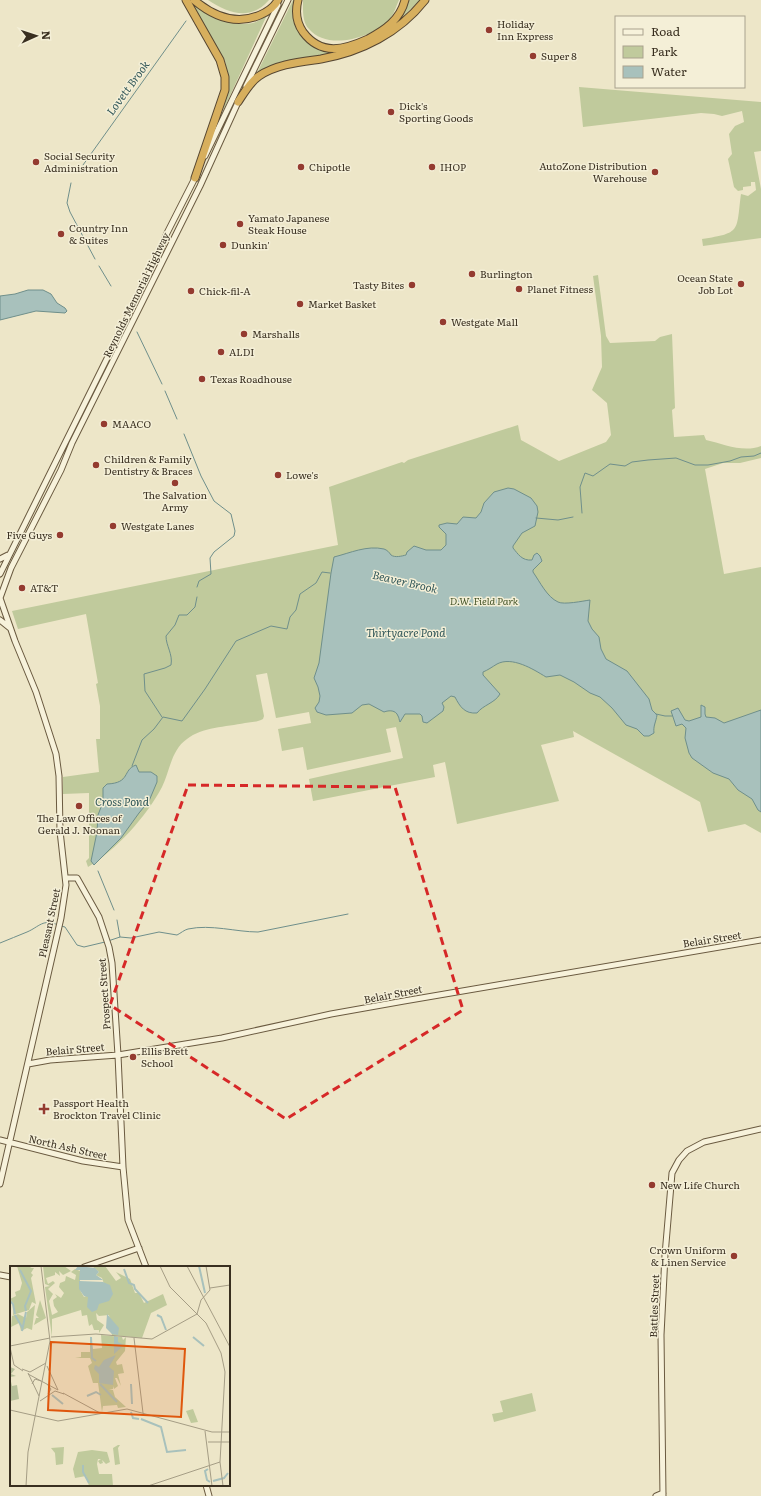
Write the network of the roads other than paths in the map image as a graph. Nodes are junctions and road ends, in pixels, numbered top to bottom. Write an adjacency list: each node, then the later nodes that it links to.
1 (186, 0): 9 (highway)
2 (194, 0): 3 (highway)
3 (279, 0): 9 (main road, Reynolds Memorial Highway)
4 (288, 0): 8 (main road, Reynolds Memorial Highway)
5 (298, 0): 6 (highway)
6 (404, 0)
7 (425, 0): 8 (highway)
8 (238, 102): 13 (main road, Reynolds Memorial Highway)
9 (195, 178): 10 (main road, Reynolds Memorial Highway)
10 (8, 555): 11 (main road); 12 (main road, Reynolds Memorial Highway)
11 (0, 559)
12 (0, 574)
13 (0, 598): 15 (main road, Pleasant Street)
14 (0, 620): 15 (main road)
15 (11, 628): 16 (main road, Pleasant Street)
16 (66, 878): 18 (main road, Prospect Street); 19 (main road, Pleasant Street)
17 (761, 940): 18 (main road, Belair Street)
18 (118, 1055): 19 (main road, Belair Street); 23 (main road, Prospect Street)
19 (28, 1064): 22 (main road, Pleasant Street)
20 (761, 1129): 31 (main road, Battles Street)
21 (0, 1140): 22 (main road, North Ash Street)
22 (9, 1142): 23 (main road, North Ash Street); 24 (main road, Pleasant Street)
23 (123, 1167): 25 (main road, Prospect Street)
24 (0, 1184)
25 (139, 1248): 26 (main road); 27 (main road, Prospect Street)
26 (87, 1266)
27 (146, 1266)
28 (0, 1275): 29 (main road)
29 (10, 1278)
30 (206, 1486): 32 (main road)
31 (663, 1495): 33 (main road)
32 (209, 1496)
33 (656, 1496)

